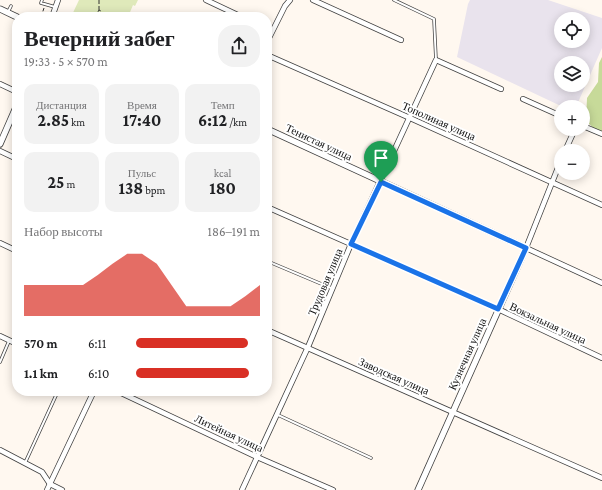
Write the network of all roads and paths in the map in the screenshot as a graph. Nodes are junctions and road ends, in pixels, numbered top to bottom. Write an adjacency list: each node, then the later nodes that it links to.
1 (42, 0): 9 (lane)
2 (58, 0): 11 (street)
3 (99, 0): 15 (path)
4 (206, 0): 16 (street)
5 (290, 0): 19 (street)
6 (313, 0): 8 (street)
7 (394, 0): 22 (lane)
8 (323, 2): 20 (street)
9 (46, 4): 11 (lane); 13 (path)
10 (11, 6): 17 (lane)
11 (56, 7): 14 (street)
12 (0, 9): 17 (street)
13 (43, 12)
14 (54, 12)
15 (99, 12)
16 (231, 12)
17 (8, 13): 18 (street)
18 (12, 15)
19 (272, 31)
20 (401, 40)
21 (272, 57): 29 (street, Тополиная улица)
22 (436, 60): 24 (street); 29 (street, Трудовая улица)
23 (0, 84): 25 (street)
24 (501, 89)
25 (12, 90)
26 (523, 99): 27 (street)
27 (554, 113)
28 (12, 116): 33 (street)
29 (410, 118): 37 (street, Трудовая улица); 38 (street, Тополиная улица)
30 (590, 129): 32 (street)
31 (272, 131): 37 (street, Тенистая улица)
32 (602, 134)
33 (0, 144)
34 (0, 151): 35 (street)
35 (12, 157)
36 (554, 177): 38 (street, Кузнечная улица)
37 (381, 182): 42 (street, Трудовая улица); 43 (street, Тенистая улица)
38 (552, 182): 39 (street, Тополиная улица); 43 (street, Кузнечная улица)
39 (602, 205)
40 (272, 209): 42 (street, Вокзальная улица)
41 (0, 243): 44 (street)
42 (351, 244): 47 (street, Трудовая улица); 48 (street, Вокзальная улица)
43 (526, 248): 46 (street, Тенистая улица); 48 (street, Кузнечная улица)
44 (12, 249)
45 (272, 262): 47 (lane)
46 (602, 283)
47 (332, 289): 52 (street, Трудовая улица)
48 (498, 309): 53 (street, Вокзальная улица); 58 (street, Кузнечная улица)
49 (272, 332): 52 (street, Заводская улица)
50 (0, 336): 51 (street)
51 (10, 340): 54 (lane)
52 (308, 347): 58 (street, Заводская улица); 59 (street, Трудовая улица)
53 (602, 358)
54 (0, 362)
55 (56, 396): 63 (lane)
56 (92, 396): 65 (street)
57 (129, 396): 61 (street, Литейная улица)
58 (452, 411): 64 (street, Заводская улица); 70 (street, Кузнечная улица)
59 (277, 415): 61 (street, Трудовая улица); 62 (lane)
60 (0, 450): 63 (street)
61 (258, 457): 68 (street, Трудовая улица); 69 (street, Литейная улица)
62 (371, 458)
63 (25, 463): 65 (street)
64 (602, 477)
65 (50, 484): 66 (street); 67 (street)
66 (47, 490)
67 (62, 490)
68 (242, 490)
69 (333, 490)
70 (418, 490)

